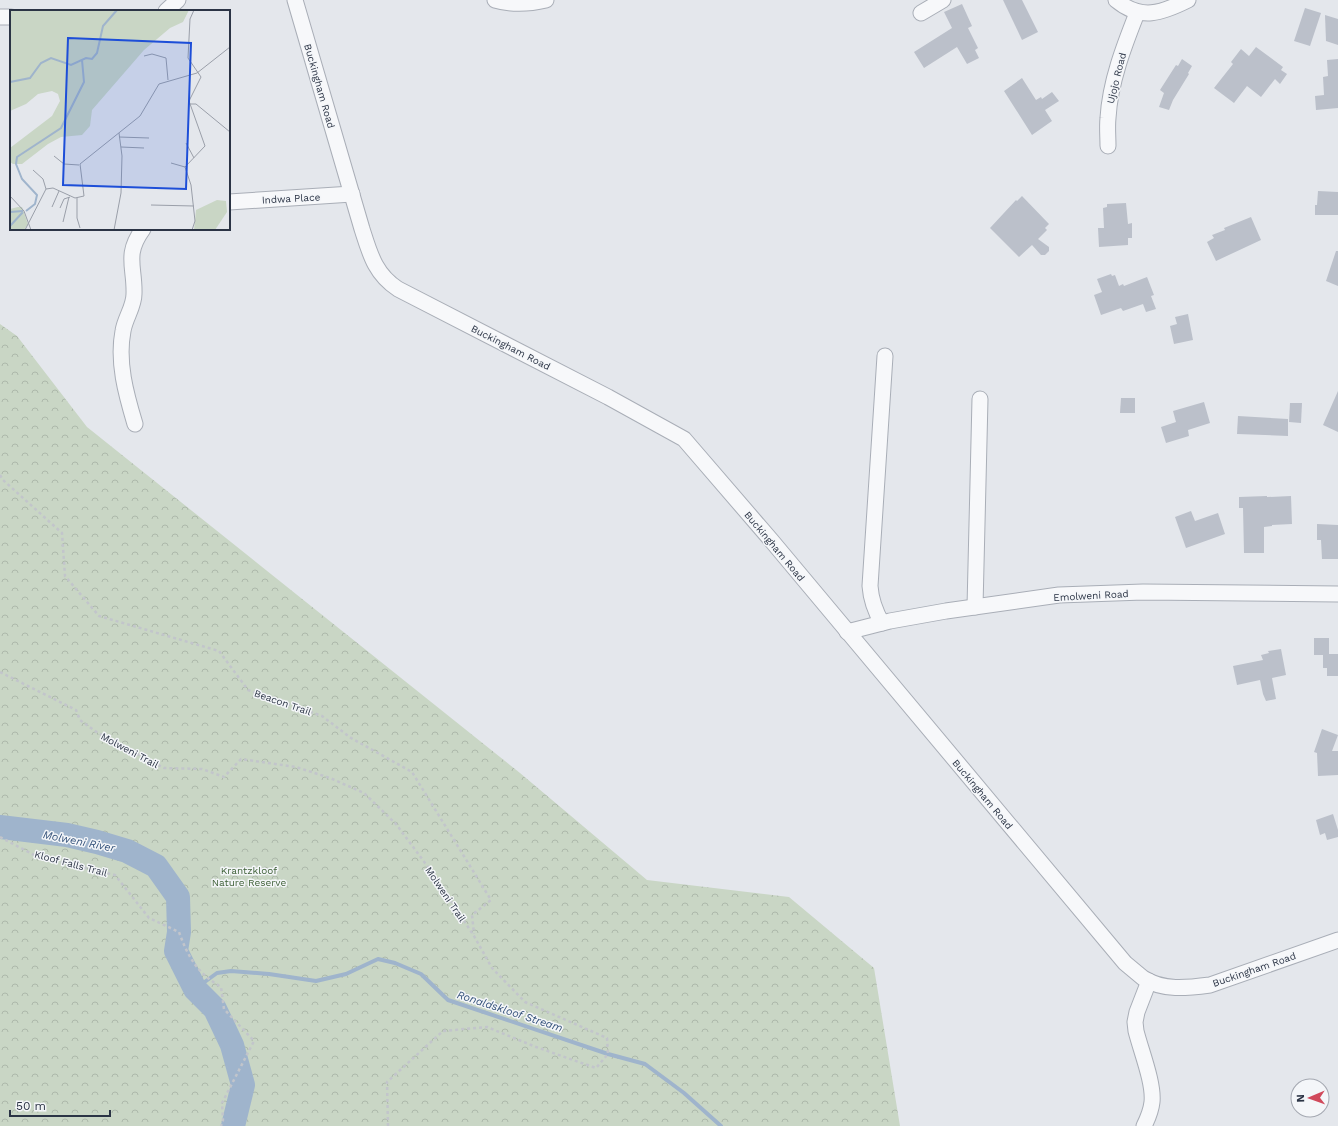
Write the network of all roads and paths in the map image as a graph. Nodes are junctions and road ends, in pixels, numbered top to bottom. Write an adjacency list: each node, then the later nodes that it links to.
1 (178, 0): 8 (street)
2 (295, 0): 12 (street, Buckingham Road)
3 (496, 0): 4 (street)
4 (546, 0)
5 (943, 0): 9 (street)
6 (1116, 0): 10 (street)
7 (1188, 0): 10 (street)
8 (167, 10)
9 (921, 13)
10 (1137, 13): 11 (street, Ujojo Road)
11 (1108, 146)
12 (352, 194): 13 (street, Indwa Place); 22 (street, Buckingham Road)
13 (230, 202)
14 (142, 230): 17 (street)
15 (885, 356): 21 (street)
16 (980, 399): 20 (street)
17 (135, 424)
18 (0, 475): 25 (path, Beacon Trail)
19 (1338, 594): 20 (street, Emolweni Road)
20 (975, 607): 21 (street, Emolweni Road)
21 (882, 623): 22 (street, Emolweni Road)
22 (847, 632): 27 (street, Buckingham Road)
23 (0, 672): 25 (path, Molweni Trail)
24 (0, 837): 28 (path, Kloof Falls Trail)
25 (474, 936): 29 (path, Molweni Trail)
26 (1338, 940): 27 (street, Buckingham Road)
27 (1150, 981): 30 (street)
28 (221, 1126)
29 (388, 1126)
30 (1144, 1126)

